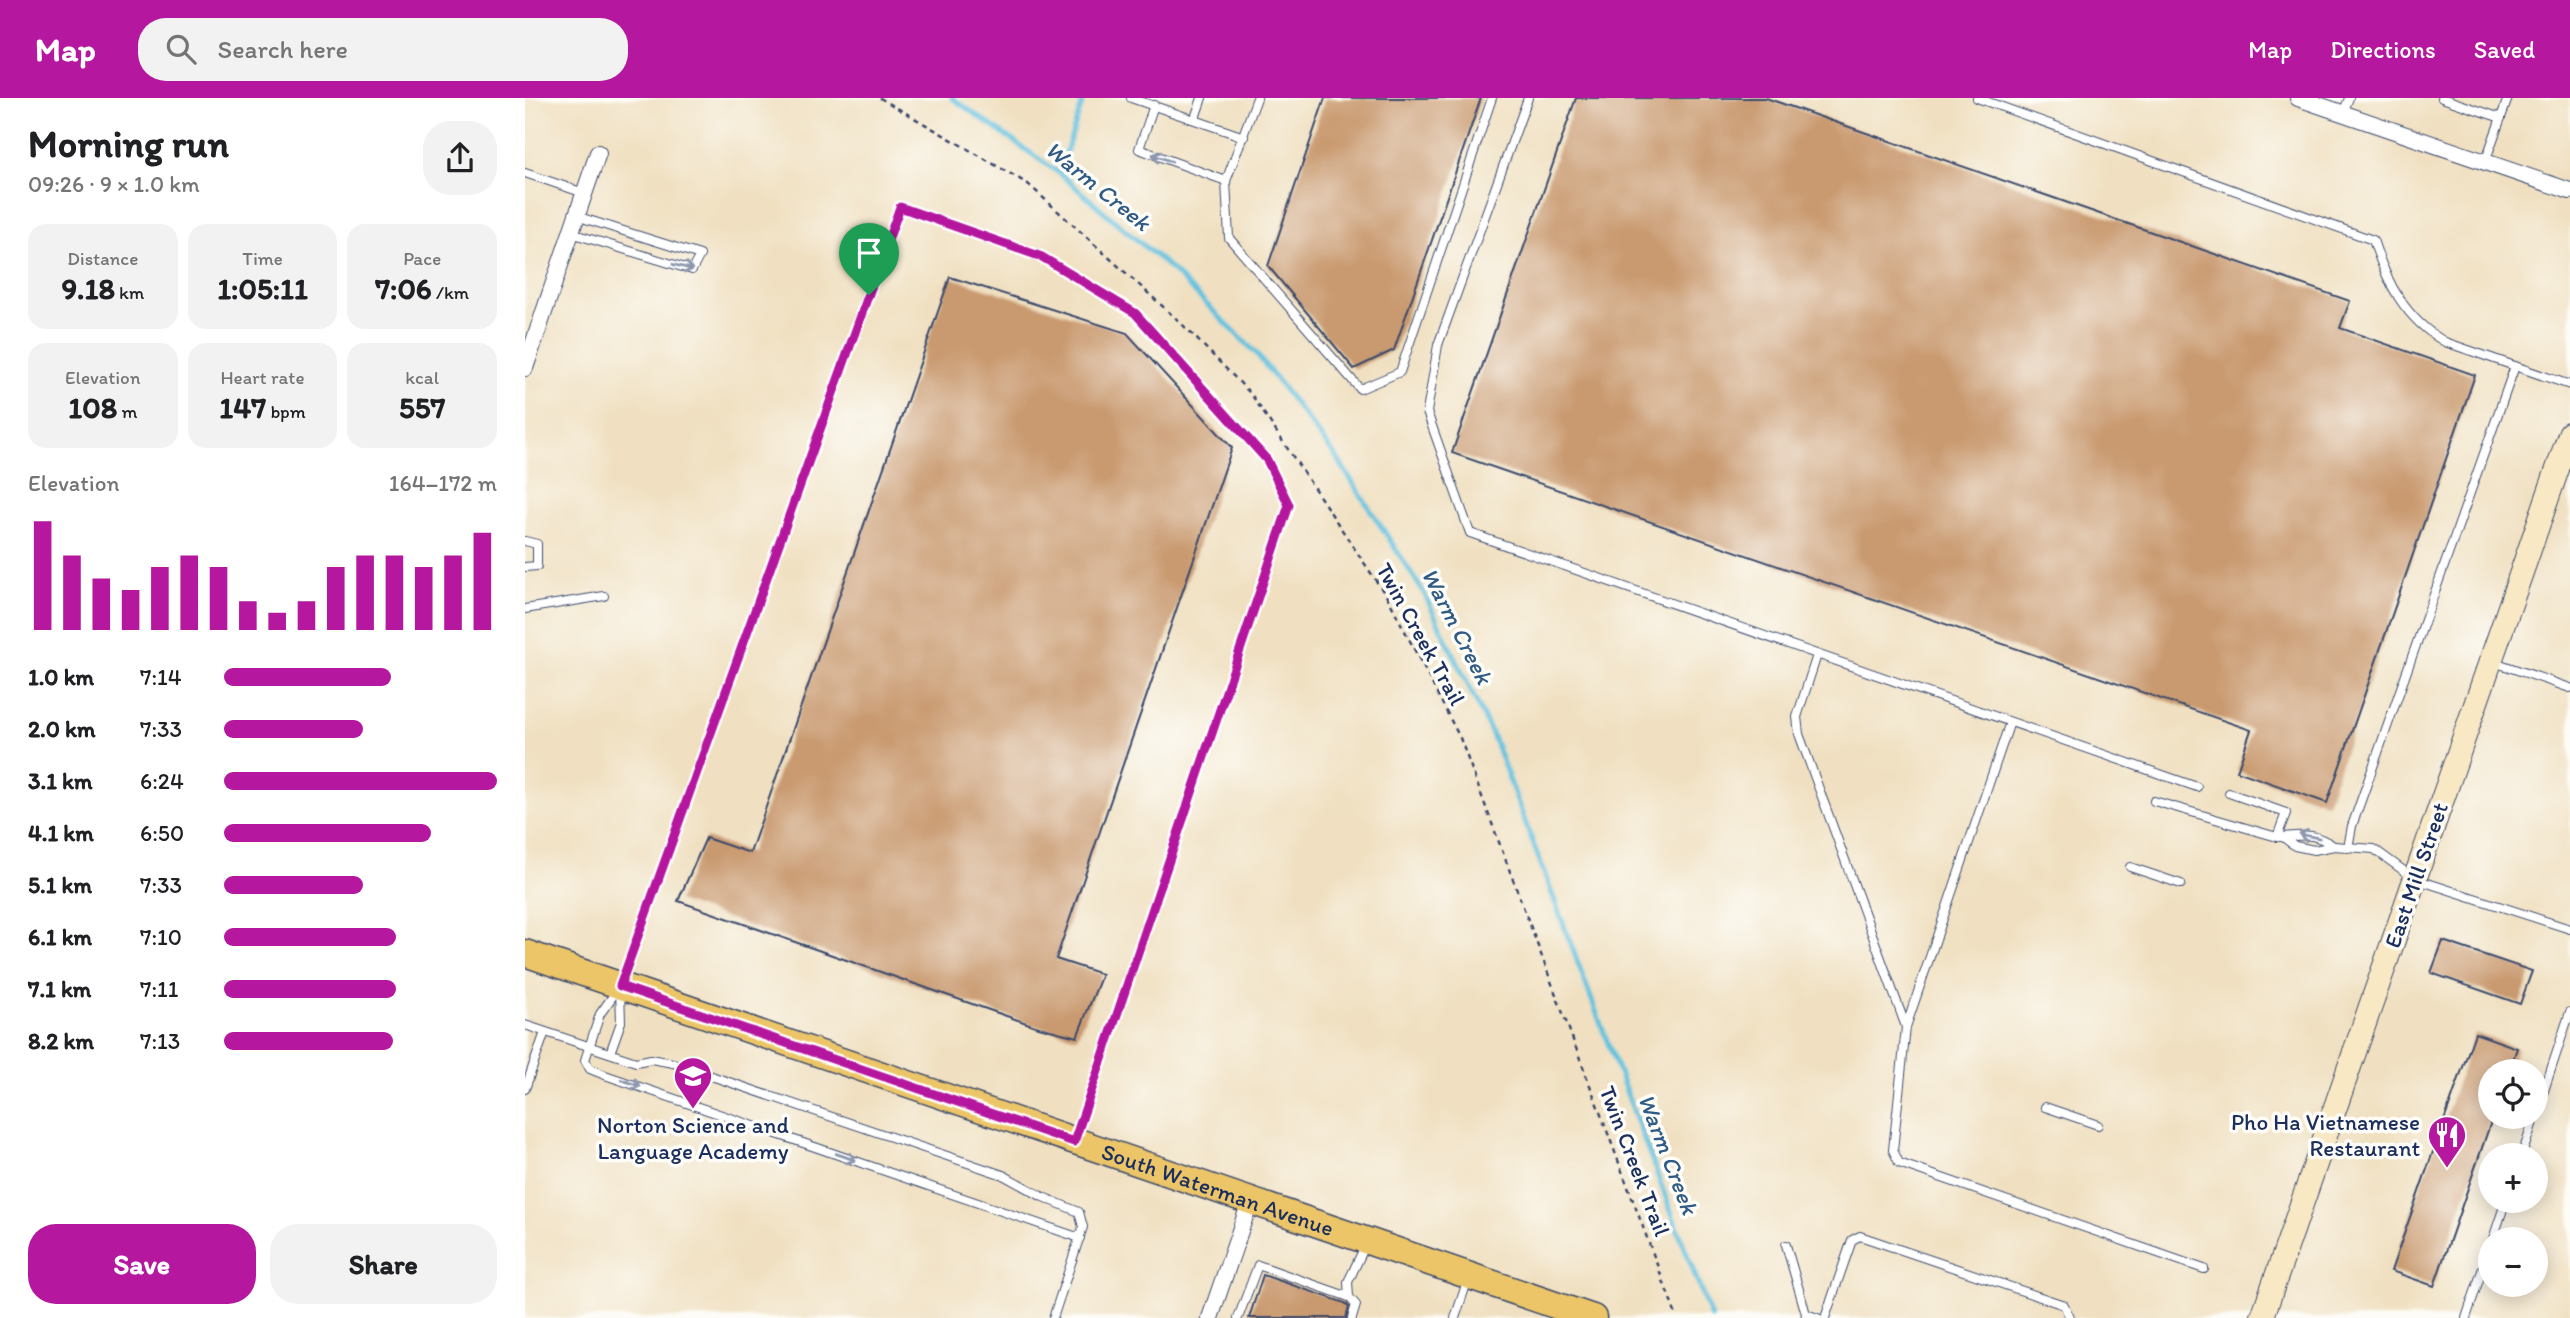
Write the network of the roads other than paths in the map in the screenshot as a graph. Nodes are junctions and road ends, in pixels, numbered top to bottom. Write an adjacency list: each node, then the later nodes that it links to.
1 (1131, 98): 10 (lane)
2 (1202, 98): 12 (lane)
3 (1257, 98): 14 (lane)
4 (1492, 98): 18 (lane)
5 (1528, 98): 33 (lane)
6 (1977, 98): 25 (lane)
7 (2298, 98): 11 (street)
8 (2442, 98): 13 (lane)
9 (2508, 98): 13 (lane)
10 (1154, 105): 12 (lane); 18 (lane, one-way to 10)
11 (2346, 106): 16 (street)
12 (1195, 118): 14 (lane)
13 (2501, 118): 16 (lane)
14 (1244, 137): 18 (lane)
15 (598, 153): 20 (street)
16 (2486, 162): 19 (street)
17 (525, 173): 20 (lane)
18 (1226, 181)
19 (2570, 191)
20 (584, 193): 21 (street)
21 (576, 216): 22 (street); 23 (lane)
22 (571, 233): 24 (lane); 26 (street)
23 (661, 242): 24 (lane); 24 (lane, one-way to 23)
24 (656, 259)
25 (2515, 366): 27 (lane); 42 (lane)
26 (525, 368)
27 (2570, 385)
28 (2570, 432): 34 (main road, East Mill Street)
29 (525, 541): 30 (lane)
30 (525, 567)
31 (604, 596): 32 (lane)
32 (525, 609)
33 (1817, 655): 36 (lane); 51 (lane)
34 (2491, 661): 35 (lane); 44 (main road, East Mill Street)
35 (2570, 688)
36 (2010, 722): 37 (lane); 51 (lane)
37 (2197, 787)
38 (2229, 793): 40 (lane)
39 (2154, 801): 40 (lane)
40 (2280, 837): 41 (lane); 41 (lane, one-way to 40)
41 (2334, 846): 42 (lane)
42 (2348, 848): 44 (lane)
43 (2130, 867): 45 (lane)
44 (2415, 879): 46 (lane); 78 (main road, East Mill Street)
45 (2181, 884)
46 (2570, 929)
47 (525, 953): 48 (main road, South Waterman Avenue)
48 (620, 986): 53 (lane); 54 (lane); 59 (main road, South Waterman Avenue); 59 (lane)
49 (2570, 1012): 55 (lane)
50 (525, 1025): 52 (lane)
51 (1906, 1027): 64 (lane)
52 (545, 1032): 53 (lane); 56 (lane)
53 (588, 1046): 54 (lane); 61 (lane, one-way to 61)
54 (610, 1053): 61 (lane)
55 (2548, 1077)
56 (525, 1089)
57 (2045, 1107): 58 (lane)
58 (2098, 1125)
59 (1074, 1142): 60 (main road, South Waterman Avenue)
60 (1250, 1202): 62 (main road, South Waterman Avenue); 70 (street)
61 (1080, 1238): 69 (lane)
62 (1367, 1241): 65 (main road, South Waterman Avenue); 67 (lane)
63 (1786, 1245): 68 (lane)
64 (2204, 1269)
65 (1469, 1276): 73 (lane); 74 (main road, South Waterman Avenue)
66 (2478, 1282): 79 (lane)
67 (1349, 1297): 71 (lane); 72 (lane)
68 (1806, 1316): 75 (lane)
69 (1053, 1318)
70 (1210, 1318)
71 (1238, 1318)
72 (1352, 1318)
73 (1455, 1318)
74 (1593, 1318)
75 (1818, 1318)
76 (1825, 1318): 77 (lane)
77 (2070, 1318)
78 (2262, 1318)
79 (2466, 1318)

